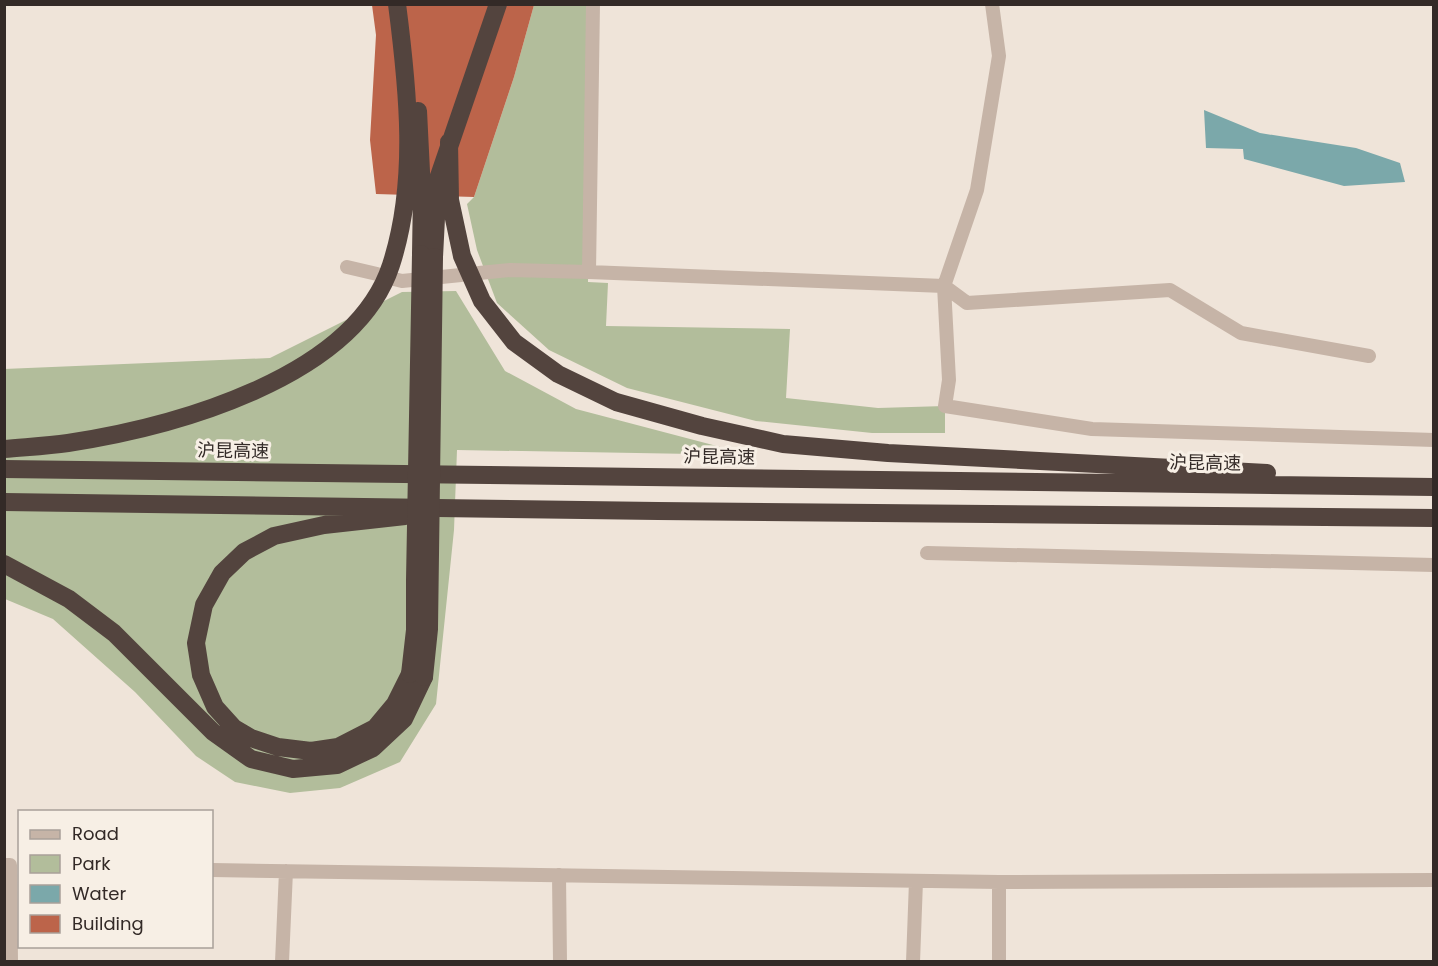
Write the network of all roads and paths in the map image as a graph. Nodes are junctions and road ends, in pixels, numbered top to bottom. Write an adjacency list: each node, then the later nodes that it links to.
1 (397, 4): 5 (highway)
2 (498, 4): 6 (highway)
3 (593, 4): 9 (street)
4 (992, 4): 14 (street)
5 (406, 75): 7 (highway); 17 (highway)
6 (450, 142): 7 (highway); 19 (highway)
7 (428, 255): 26 (highway, bridge)
8 (347, 267): 11 (street)
9 (589, 272): 10 (street); 14 (street)
10 (479, 273)
11 (377, 274)
12 (461, 275): 13 (street)
13 (394, 279)
14 (944, 286): 15 (street); 16 (street)
15 (1369, 356)
16 (1434, 440)
17 (4, 448)
18 (4, 470): 19 (highway, 沪昆高速)
19 (1434, 486)
20 (4, 502): 21 (highway)
21 (472, 509): 22 (highway); 26 (highway)
22 (1434, 518)
23 (927, 553): 25 (street)
24 (4, 564): 26 (highway)
25 (1434, 565)
26 (417, 675)
27 (11, 865): 34 (street)
28 (213, 870): 29 (street)
29 (286, 871): 30 (street); 35 (street)
30 (559, 875): 32 (street); 36 (street)
31 (1434, 880): 33 (street)
32 (916, 881): 33 (street); 37 (street)
33 (999, 882): 38 (street)
34 (11, 962)
35 (282, 962)
36 (560, 962)
37 (913, 962)
38 (999, 962)

